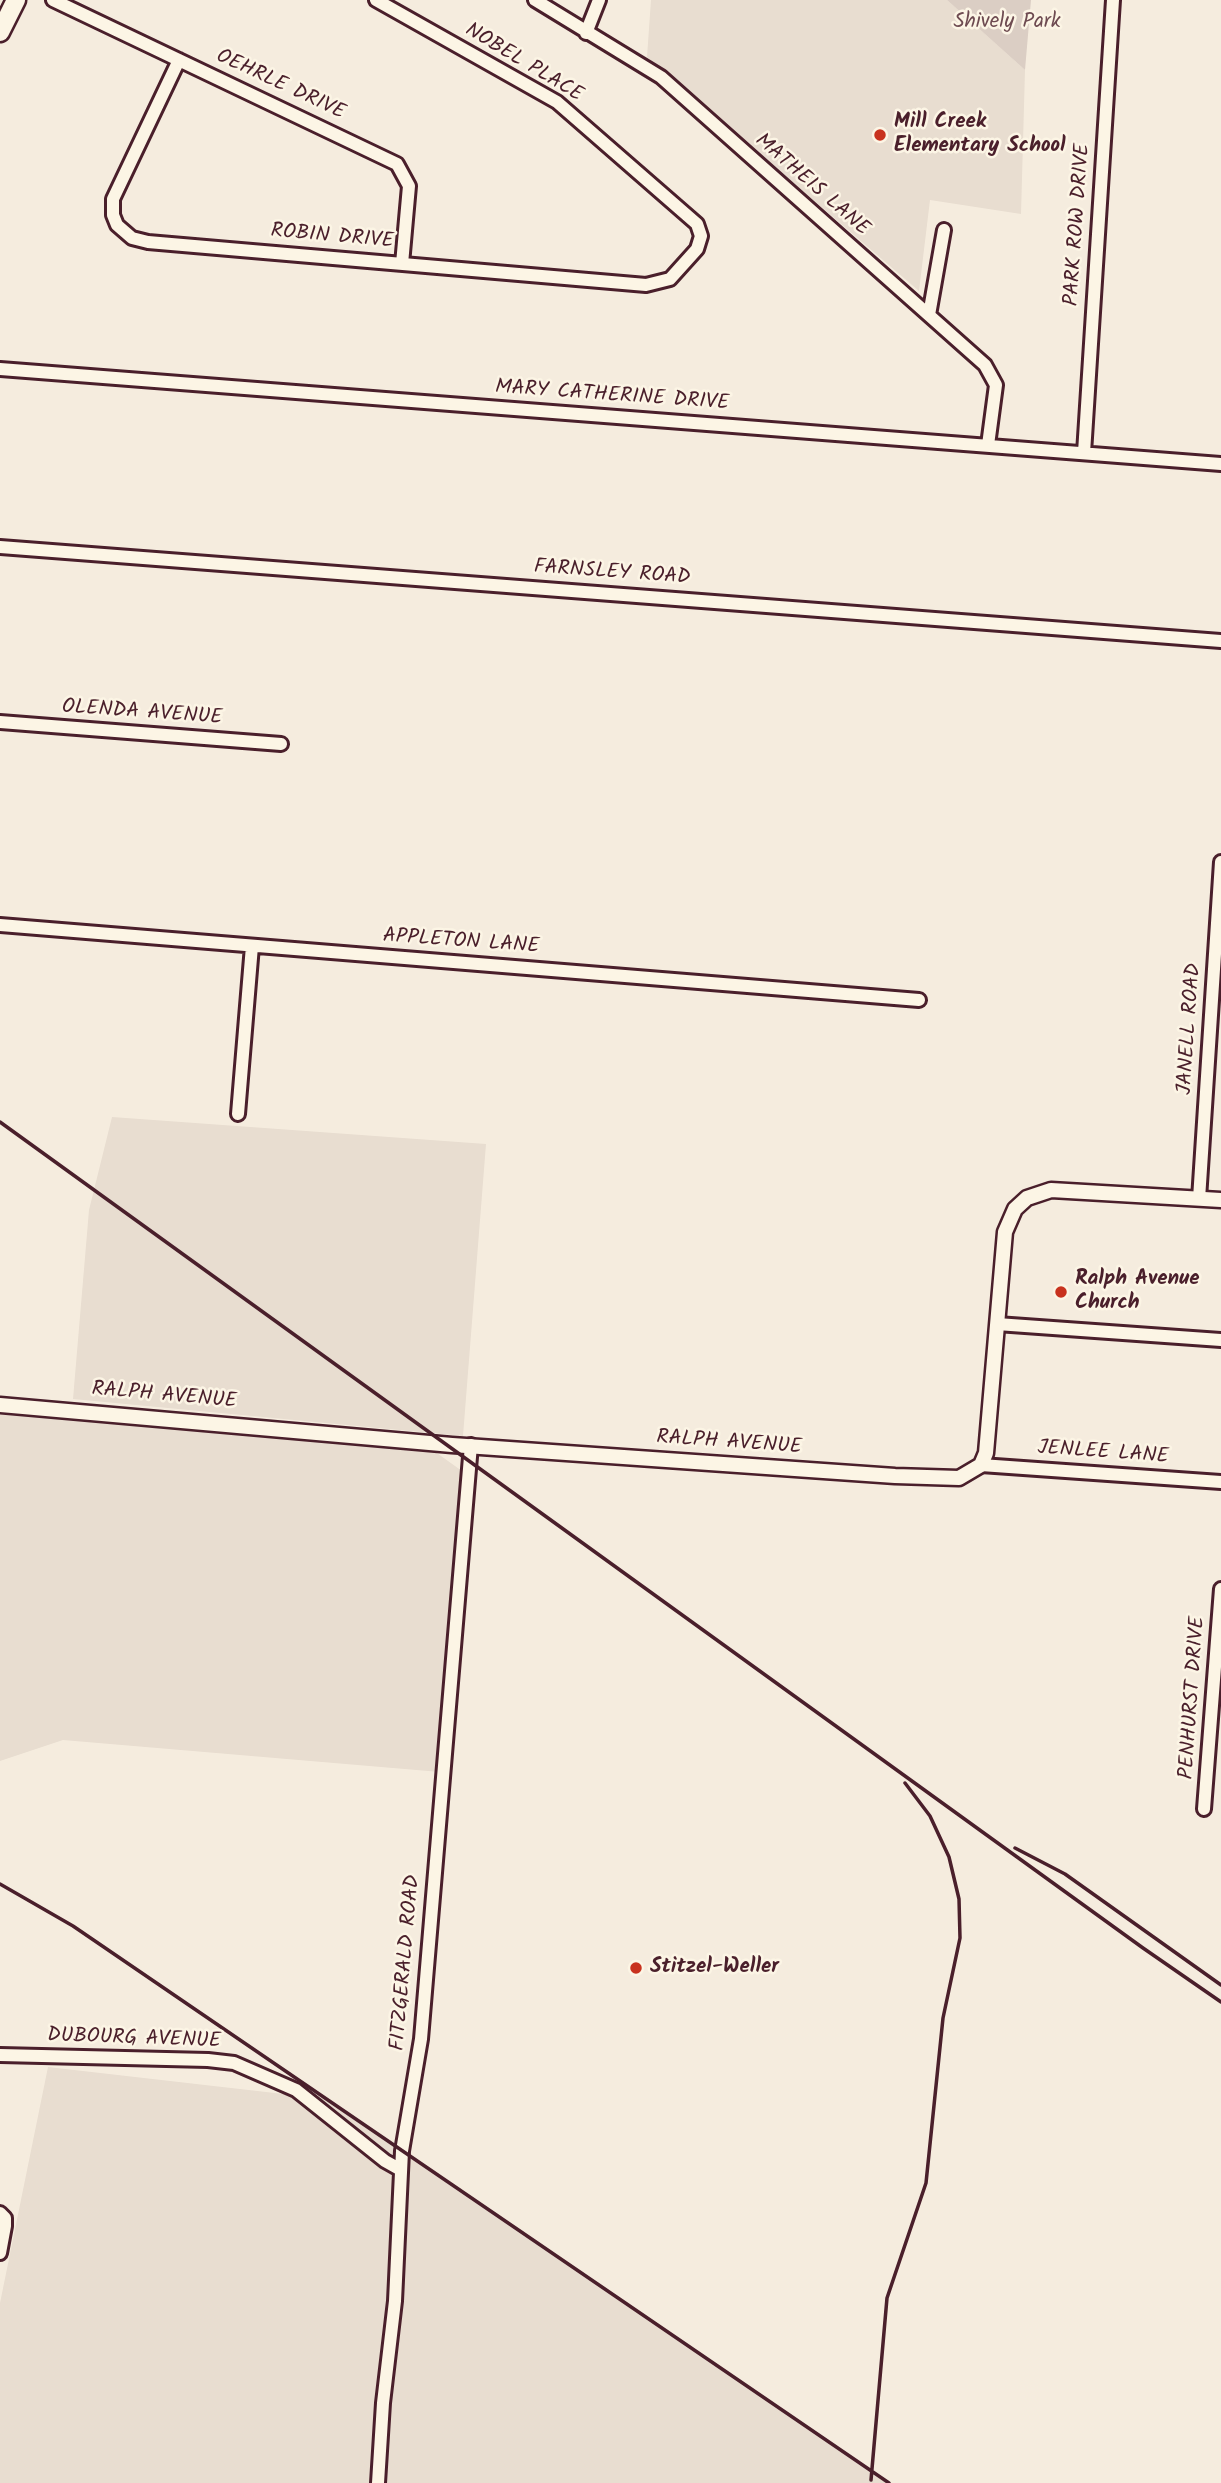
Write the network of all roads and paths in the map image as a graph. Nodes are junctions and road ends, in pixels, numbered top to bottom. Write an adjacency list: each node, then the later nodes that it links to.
1 (16, 0): 7 (main road)
2 (53, 0): 9 (street, OEHRLE DRIVE)
3 (376, 0): 11 (street, NOBEL PLACE)
4 (536, 0): 8 (street, MATHEIS LANE)
5 (599, 0): 8 (street)
6 (1113, 0): 16 (street, PARK ROW DRIVE)
7 (0, 32)
8 (586, 33): 13 (street, MATHEIS LANE)
9 (179, 60): 12 (street, OEHRLE DRIVE); 12 (street, ROBIN DRIVE)
10 (944, 230): 13 (street)
11 (701, 232): 12 (street, ROBIN DRIVE)
12 (402, 264)
13 (929, 315): 15 (street, MATHEIS LANE)
14 (0, 369): 15 (street, MARY CATHERINE DRIVE)
15 (988, 445): 16 (street, MARY CATHERINE DRIVE)
16 (1084, 453): 17 (street, MARY CATHERINE DRIVE)
17 (1221, 464)
18 (0, 547): 19 (street, FARNSLEY ROAD)
19 (1221, 642)
20 (0, 722): 21 (street, OLENDA AVENUE)
21 (281, 744)
22 (1221, 862): 27 (street, JANELL ROAD)
23 (0, 925): 24 (street, APPLETON LANE)
24 (252, 946): 25 (street, APPLETON LANE); 26 (street)
25 (919, 1000)
26 (238, 1114)
27 (1199, 1199): 28 (street); 29 (street)
28 (1221, 1200)
29 (997, 1324): 30 (street); 33 (street)
30 (1221, 1340)
31 (0, 1405): 32 (street, RALPH AVENUE)
32 (471, 1446): 33 (street, RALPH AVENUE); 39 (street, FITZGERALD ROAD)
33 (982, 1465): 34 (street, JENLEE LANE)
34 (1221, 1482)
35 (1221, 1589): 36 (street, PENHURST DRIVE)
36 (1220, 1622): 37 (street, PENHURST DRIVE)
37 (1205, 1809)
38 (0, 2055): 39 (street, DUBOURG AVENUE)
39 (401, 2170): 42 (street, FITZGERALD ROAD)
40 (0, 2213): 41 (street)
41 (0, 2253)
42 (379, 2483)

